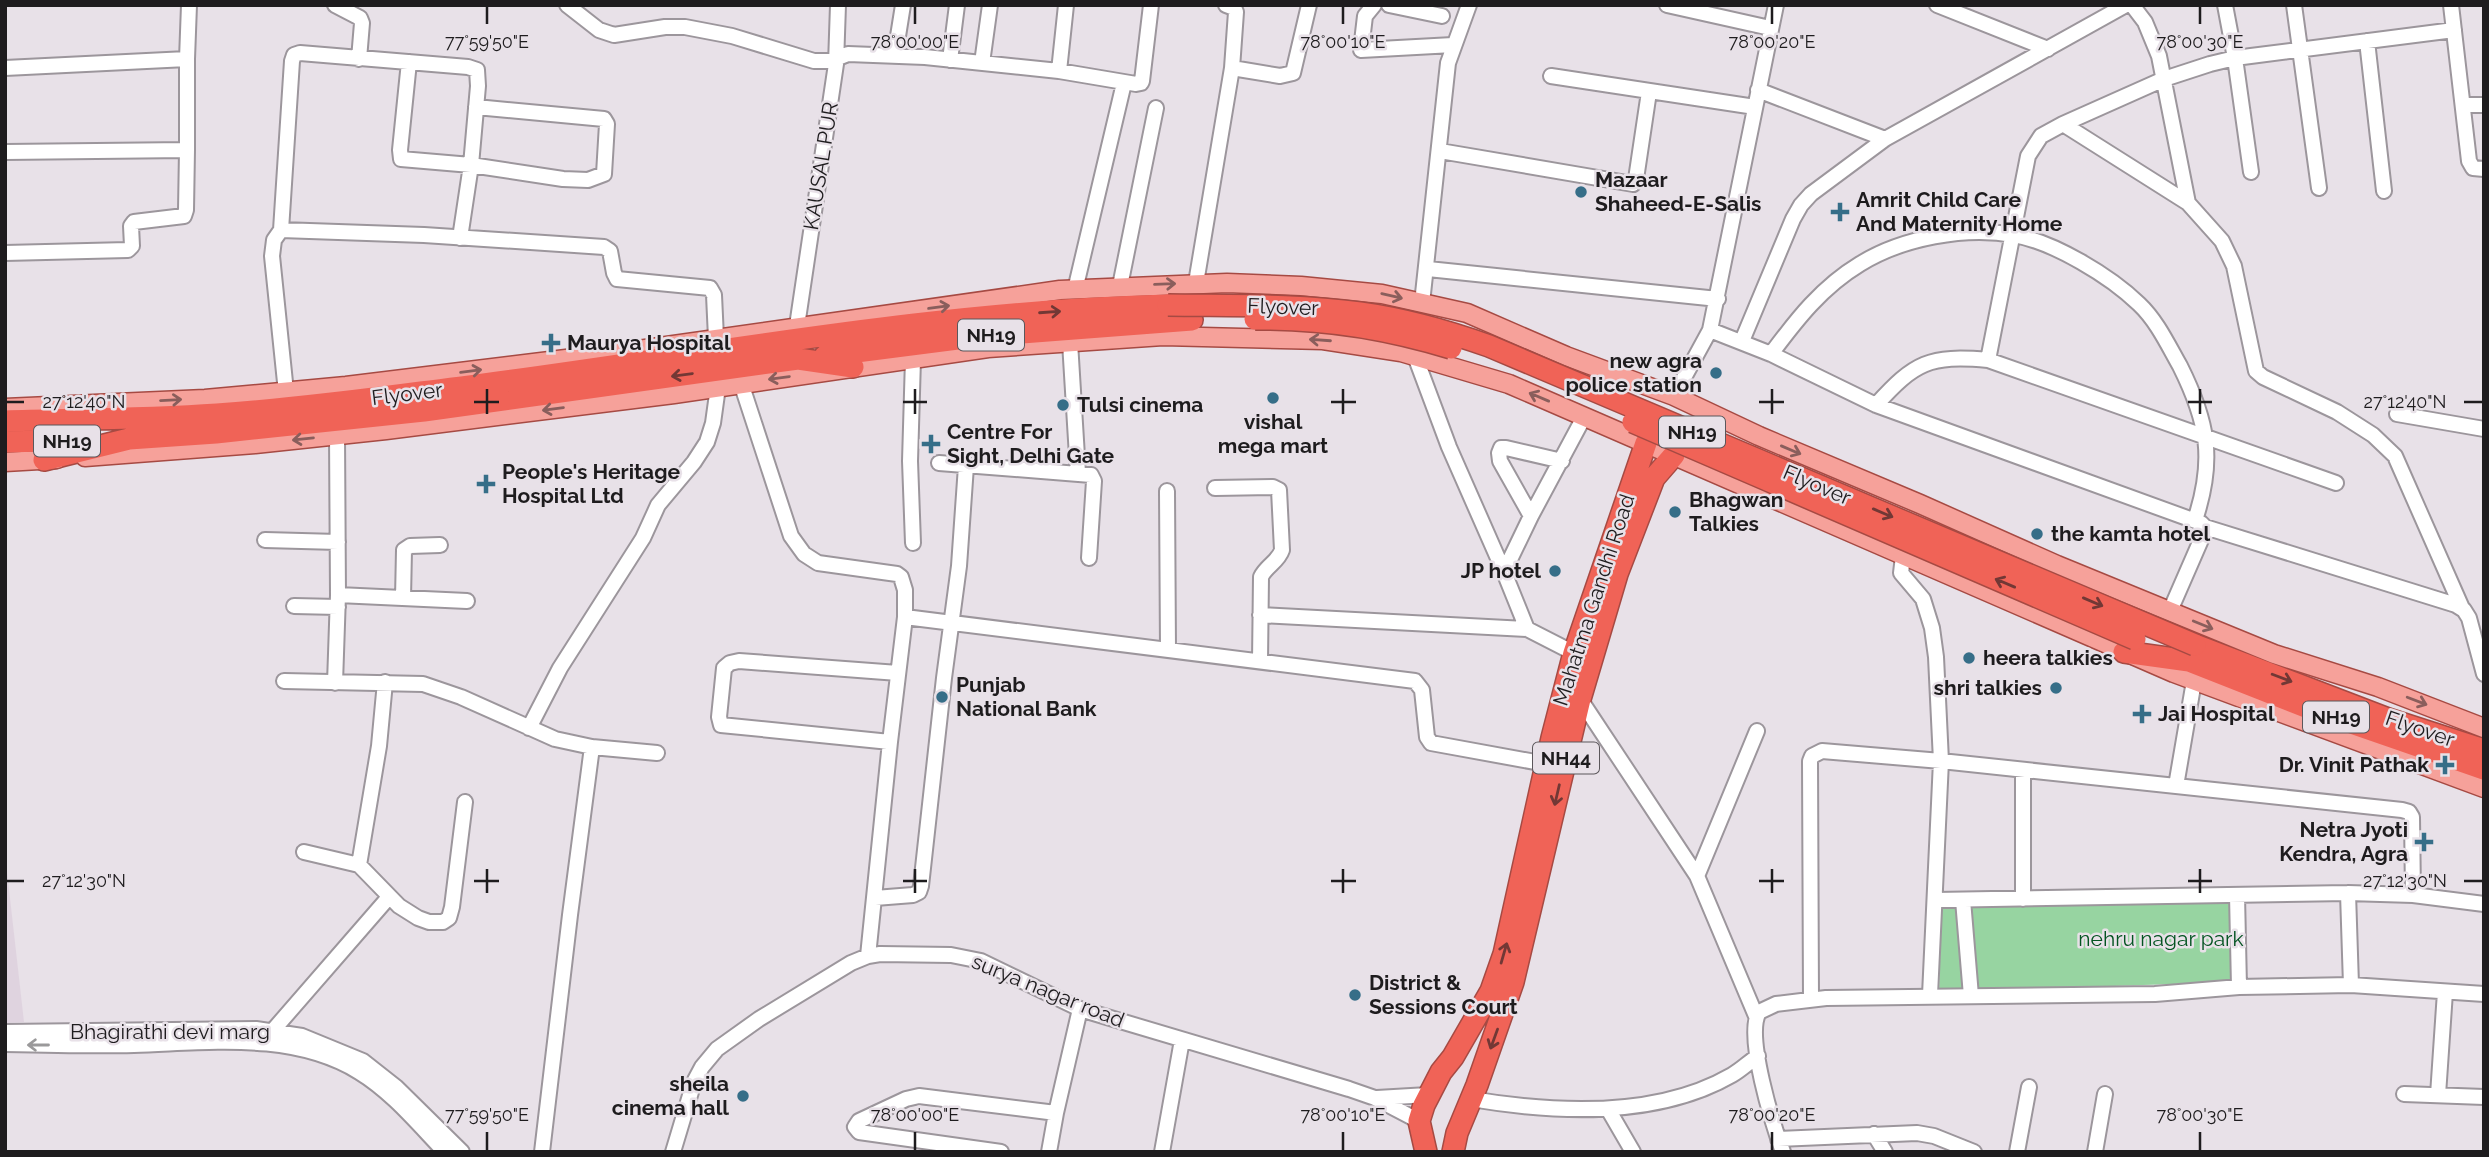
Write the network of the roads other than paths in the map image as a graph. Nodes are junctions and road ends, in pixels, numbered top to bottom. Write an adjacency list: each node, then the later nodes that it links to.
1 (189, 5): 35 (street)
2 (335, 5): 33 (street)
3 (567, 5): 32 (street)
4 (838, 5): 32 (street, KAUSAL PUR)
5 (903, 5): 31 (street)
6 (957, 5): 36 (street)
7 (990, 5): 38 (street)
8 (1066, 5): 41 (street)
9 (1151, 5): 44 (street)
10 (1226, 5): 40 (street)
11 (1309, 5): 40 (street)
12 (1374, 5): 28 (street)
13 (1389, 5): 23 (street)
14 (1469, 5): 28 (street)
15 (1667, 5): 25 (street)
16 (1776, 5): 25 (street)
17 (1937, 5): 29 (street)
18 (2126, 5): 29 (street)
19 (2132, 5): 43 (street)
20 (2225, 5): 34 (street)
21 (2294, 5): 30 (street)
22 (2451, 5): 26 (street)
23 (1405, 7): 24 (street)
24 (1442, 16)
25 (1770, 28): 45 (street)
26 (2454, 30): 27 (street); 48 (street)
27 (2367, 41): 30 (street); 61 (street)
28 (1454, 45): 55 (street)
29 (2048, 49): 53 (street)
30 (2299, 50): 34 (street); 60 (street)
31 (895, 55): 32 (street); 36 (street)
32 (837, 57): 73 (street, KAUSAL PUR)
33 (359, 58): 37 (street); 63 (street)
34 (2235, 58): 43 (street); 59 (street)
35 (187, 59): 39 (street); 54 (street)
36 (950, 60): 38 (street)
37 (409, 62): 49 (street); 57 (street)
38 (982, 63): 41 (street)
39 (5, 68)
40 (1232, 68): 68 (street)
41 (1059, 71): 44 (street)
42 (1551, 76): 46 (street)
43 (2164, 79): 52 (street); 62 (street)
44 (1124, 83): 70 (street)
45 (1758, 90): 51 (street); 53 (street)
46 (1649, 92): 51 (street); 55 (street)
47 (2484, 104): 48 (street)
48 (2463, 106): 58 (street)
49 (476, 107): 57 (street); 57 (street)
50 (1156, 107): 69 (street)
51 (1755, 107): 71 (street)
52 (2063, 124): 62 (street); 64 (street)
53 (1885, 139): 76 (street)
54 (187, 150): 56 (street); 66 (street)
55 (1440, 151): 67 (street)
56 (5, 152)
57 (471, 165): 65 (street)
58 (2484, 169)
59 (2251, 172)
60 (2319, 188)
61 (2384, 191)
62 (2188, 203): 129 (street)
63 (281, 230): 65 (street); 87 (street)
64 (2014, 235): 78 (street); 82 (street); 99 (street)
65 (460, 238): 75 (street)
66 (5, 253)
67 (1428, 269): 71 (street); 72 (street)
68 (1196, 283): 69 (main road, one-way to 68); 72 (main road, one-way to 72)
69 (1120, 286): 70 (main road)
70 (1075, 290): 73 (main road, one-way to 70)
71 (1718, 299): 74 (street)
72 (1422, 303): 84 (main road)
73 (797, 326): 75 (main road)
74 (1710, 330): 76 (street); 88 (street)
75 (716, 338): 87 (main road, one-way to 75)
76 (1742, 341): 78 (street)
77 (1070, 342): 79 (main road, one-way to 77); 81 (main road); 110 (street)
78 (1771, 354): 89 (street)
79 (1415, 356): 93 (main road, one-way to 79); 123 (street)
80 (798, 359): 83 (highway); 100 (highway, NH19, one-way to 100); 135 (highway, Flyover / NH19, one-way to 80, bridge)
81 (913, 359): 83 (main road); 118 (street)
82 (1988, 360): 89 (street); 99 (street)
83 (853, 368): 85 (main road, one-way to 85)
84 (1627, 379): 88 (main road); 96 (main road)
85 (741, 383): 86 (main road); 132 (street)
86 (718, 387): 98 (main road, one-way to 98); 147 (street)
87 (286, 392): 91 (main road, one-way to 87)
88 (1674, 396): 95 (main road)
89 (1876, 405): 115 (street)
90 (5, 408): 91 (main road)
91 (36, 414): 94 (highway, Flyover / NH19); 139 (highway, Flyover / NH19, one-way to 139, bridge)
92 (2397, 414): 97 (street)
93 (1584, 416): 96 (main road); 105 (street)
94 (5, 421)
95 (1729, 422): 109 (main road); 130 (main road, one-way to 130)
96 (1604, 425): 102 (main road)
97 (2484, 429)
98 (337, 435): 104 (main road, one-way to 104); 117 (street)
99 (2206, 437): 111 (street); 115 (street)
100 (129, 439): 101 (highway, NH19); 104 (highway)
101 (5, 442)
102 (1646, 443): 103 (main road); 137 (highway, Mahatma Gandhi Road / NH44)
103 (1674, 455): 109 (main road); 145 (highway, Mahatma Gandhi Road / NH44)
104 (44, 460): 106 (main road)
105 (1562, 461): 114 (street); 114 (street)
106 (5, 462)
107 (939, 463): 108 (street)
108 (966, 466): 110 (street); 133 (street)
109 (1708, 470): 120 (main road)
110 (1078, 473): 121 (street)
111 (2336, 483)
112 (1215, 488): 131 (street)
113 (1167, 491): 136 (street)
114 (1531, 516): 123 (street)
115 (2200, 523): 129 (street); 130 (street)
116 (265, 540): 117 (street)
117 (338, 542): 126 (street)
118 (913, 543)
119 (440, 545): 125 (street)
120 (1903, 556): 122 (main road); 124 (street)
121 (1089, 558)
122 (1925, 566): 124 (street); 135 (main road)
123 (1504, 572): 134 (street)
124 (1919, 592): 153 (street)
125 (403, 598): 126 (street); 127 (street)
126 (338, 601): 128 (street); 143 (street)
127 (467, 601)
128 (294, 606)
129 (2462, 608): 141 (street)
130 (2170, 611): 146 (main road, one-way to 146)
131 (1260, 615): 134 (street); 138 (street)
132 (905, 617): 133 (street); 140 (street)
133 (953, 622): 136 (street); 167 (street)
134 (1527, 629): 137 (street)
135 (2130, 645): 139 (highway, Flyover / NH19)
136 (1168, 650): 138 (street)
137 (1574, 653): 154 (highway, Mahatma Gandhi Road / NH44)
138 (1260, 661): 154 (street)
139 (2193, 662): 151 (highway, Flyover / NH19, one-way to 151); 155 (highway, NH19); 157 (street); 158 (main road)
140 (898, 673): 149 (street); 149 (street)
141 (2484, 674)
142 (285, 681): 143 (street)
143 (335, 682): 144 (street)
144 (385, 682): 147 (street); 161 (street)
145 (1580, 699): 162 (street); 188 (highway, Mahatma Gandhi Road / NH44, one-way to 188)
146 (2484, 727)
147 (528, 728): 150 (street)
148 (1757, 731): 162 (street)
149 (890, 742): 167 (street)
150 (592, 747): 152 (street); 205 (street)
151 (2484, 750)
152 (657, 753)
153 (1941, 761): 156 (street); 169 (street); 179 (street)
154 (1546, 764): 187 (highway, Mahatma Gandhi Road / NH44, one-way to 154)
155 (2484, 769)
156 (2022, 770): 157 (street); 168 (street)
157 (2176, 786): 165 (street)
158 (2484, 788)
159 (465, 802): 166 (street)
160 (304, 852): 161 (street)
161 (359, 865): 166 (street)
162 (1697, 876): 181 (street)
163 (2348, 894): 164 (street); 165 (street); 173 (street)
164 (2237, 895): 168 (street); 174 (street)
165 (2413, 895): 171 (street)
166 (389, 897): 183 (street)
167 (875, 898): 172 (street)
168 (2022, 899): 170 (street)
169 (1936, 900): 170 (street); 177 (street)
170 (1963, 900): 178 (street)
171 (2484, 904)
172 (868, 956): 180 (street, surya nagar road); 206 (street, surya nagar road)
173 (2351, 985): 174 (street); 175 (street)
174 (2239, 987): 178 (street)
175 (2445, 992): 176 (street); 193 (street)
176 (2484, 994)
177 (1930, 995): 178 (street); 179 (street)
178 (1970, 996)
179 (1811, 998): 181 (street)
180 (1080, 1009): 184 (street, surya nagar road); 198 (street)
181 (1756, 1016): 186 (street)
182 (5, 1032): 183 (street, Bhagirathi devi marg)
183 (268, 1037): 185 (street, one-way to 185); 203 (street); 204 (street, Bhagirathi devi marg)
184 (1182, 1040): 195 (street, surya nagar road); 209 (street)
185 (5, 1044)
186 (1758, 1056): 197 (street); 202 (street)
187 (1452, 1058): 188 (highway); 192 (highway, Mahatma Gandhi Road / NH44)
188 (1482, 1071): 196 (highway, Mahatma Gandhi Road / NH44)
189 (2029, 1087): 213 (street)
190 (2105, 1094): 214 (street)
191 (2404, 1094): 193 (street)
192 (1428, 1095): 195 (street); 200 (highway, Mahatma Gandhi Road / NH44)
193 (2438, 1095): 194 (street)
194 (2484, 1097)
195 (1375, 1098): 200 (street, surya nagar road)
196 (1471, 1099): 197 (street); 201 (highway, Mahatma Gandhi Road / NH44)
197 (1608, 1109): 210 (street)
198 (1056, 1113): 207 (street); 208 (street)
199 (1874, 1134): 202 (street); 211 (street); 212 (street)
200 (1422, 1135): 201 (highway, NH44)
201 (1455, 1142)
202 (1780, 1146)
203 (445, 1152)
204 (462, 1152)
205 (542, 1152)
206 (673, 1152)
207 (1001, 1152)
208 (1049, 1152)
209 (1162, 1152)
210 (1633, 1152)
211 (1885, 1152)
212 (1974, 1152)
213 (2017, 1152)
214 (2095, 1152)

